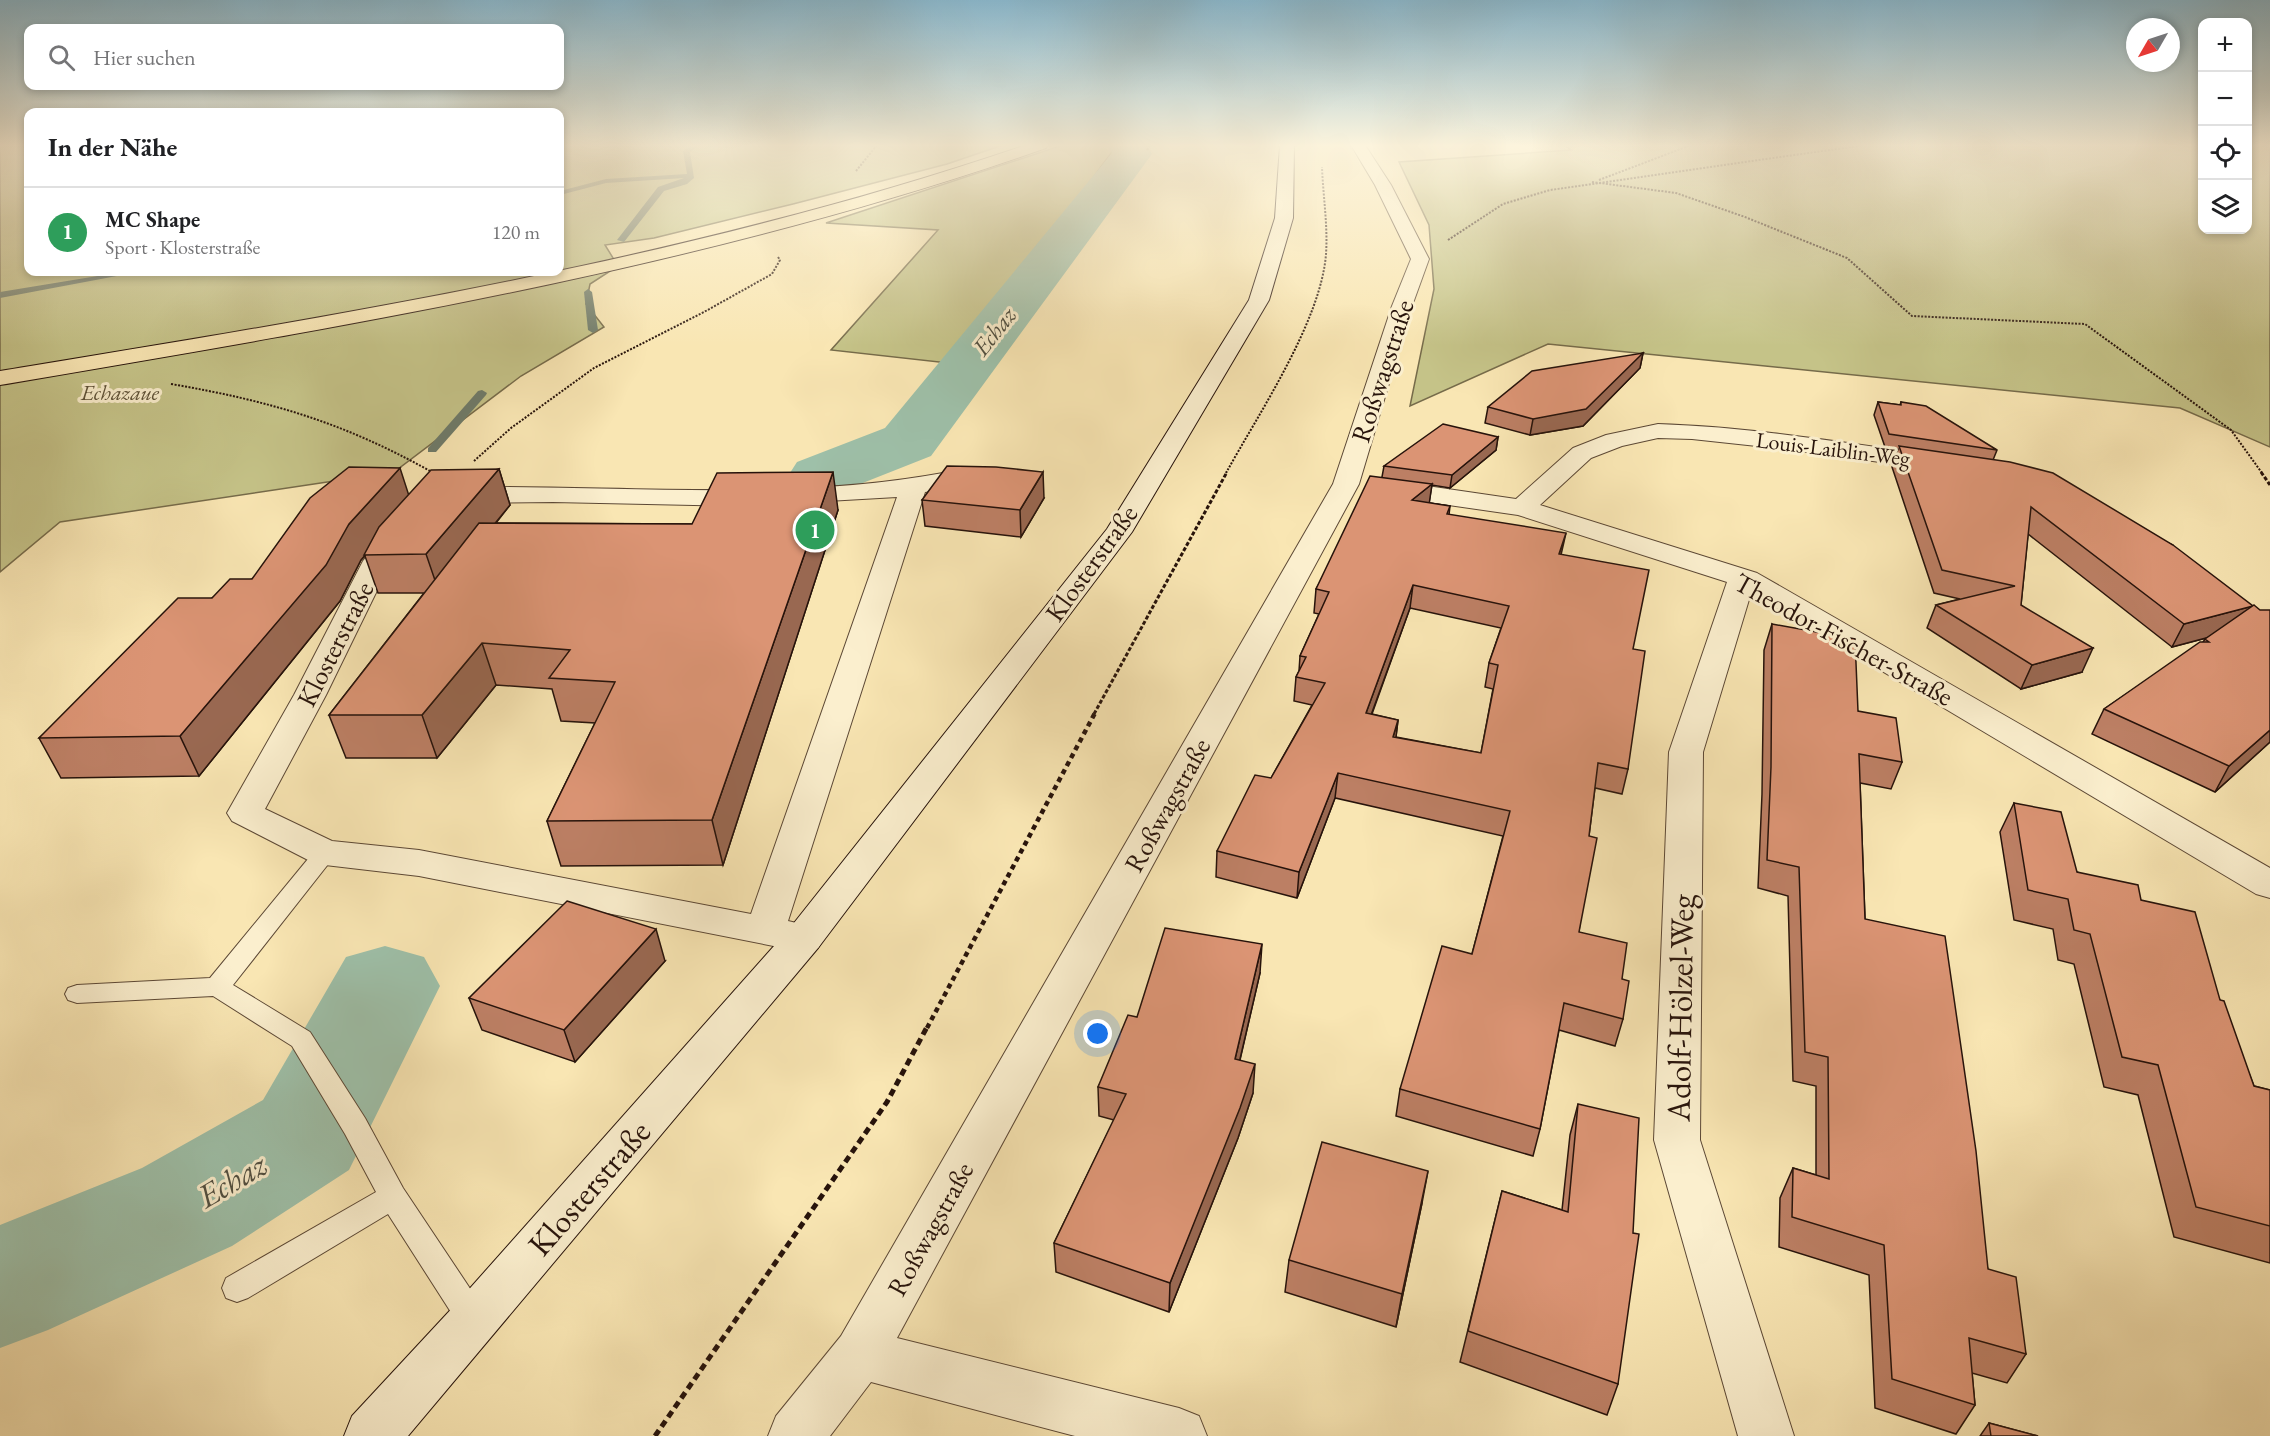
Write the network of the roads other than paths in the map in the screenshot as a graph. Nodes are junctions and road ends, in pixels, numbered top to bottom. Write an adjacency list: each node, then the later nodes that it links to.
1 (827, 212): 4 (main road)
2 (1284, 212): 15 (street, Klosterstraße)
3 (1397, 212): 9 (street, Roßwagstraße)
4 (564, 274)
5 (555, 276): 6 (main road)
6 (0, 378)
7 (1958, 466): 11 (street, Louis-Laiblin-Weg)
8 (1008, 482): 10 (street)
9 (1346, 484): 11 (street, Theodor-Fischer-Straße); 21 (street, Roßwagstraße)
10 (914, 486): 13 (street, Klosterstraße); 15 (street)
11 (1522, 508): 12 (street, Theodor-Fischer-Straße)
12 (1747, 579): 14 (street, Theodor-Fischer-Straße); 25 (street, Adolf-Hölzel-Weg)
13 (325, 853): 15 (street, Klosterstraße); 16 (lane)
14 (2270, 885)
15 (785, 934): 20 (street, Klosterstraße)
16 (217, 987): 17 (lane); 18 (lane)
17 (77, 994)
18 (393, 1197): 19 (lane); 20 (lane)
19 (237, 1288)
20 (474, 1321): 22 (street, Klosterstraße)
21 (860, 1354): 23 (street, Roßwagstraße); 24 (street)
22 (372, 1436)
23 (796, 1436)
24 (1179, 1436)
25 (1766, 1436)

